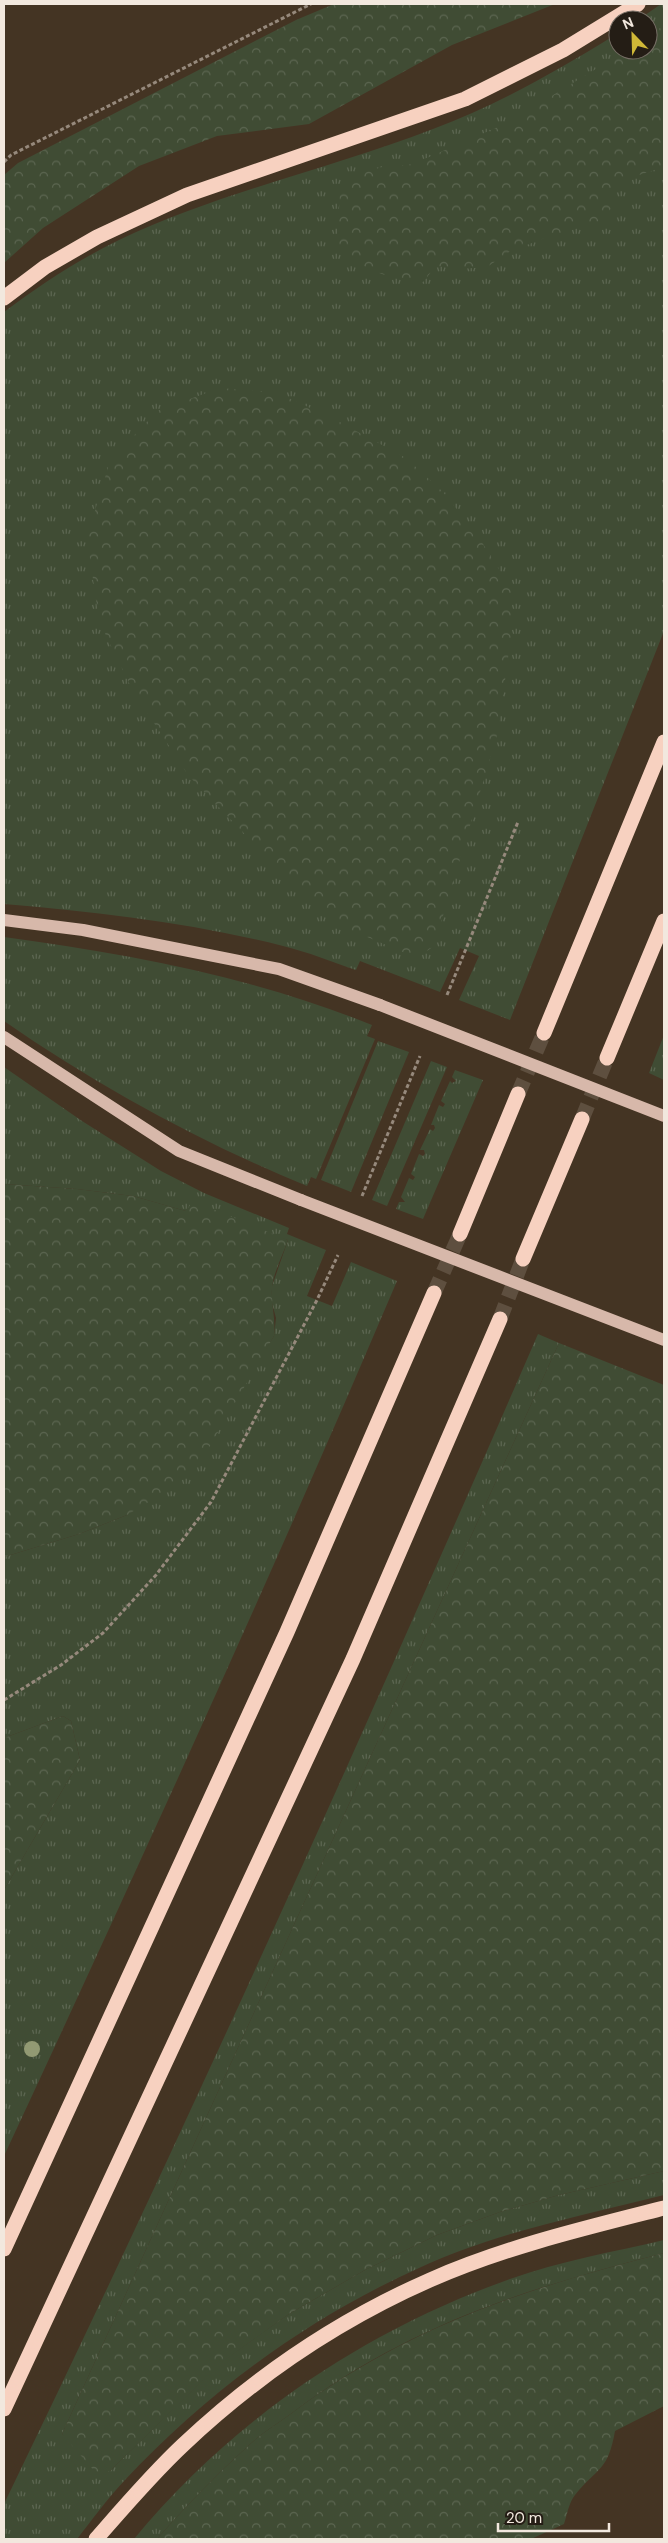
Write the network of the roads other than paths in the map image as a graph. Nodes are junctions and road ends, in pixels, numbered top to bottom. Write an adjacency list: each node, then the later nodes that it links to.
1 (638, 4): 2 (highway)
2 (4, 298)
3 (664, 742): 6 (highway)
4 (4, 920): 10 (main road, bridge)
5 (664, 921): 8 (highway)
6 (544, 1033)
7 (4, 1037): 16 (main road, bridge)
8 (607, 1058)
9 (518, 1094): 12 (highway)
10 (664, 1116)
11 (582, 1118): 13 (highway)
12 (460, 1234)
13 (523, 1259)
14 (434, 1293): 18 (highway)
15 (500, 1320): 19 (highway)
16 (664, 1340)
17 (664, 2208): 20 (highway)
18 (4, 2248)
19 (4, 2409)
20 (96, 2539)

